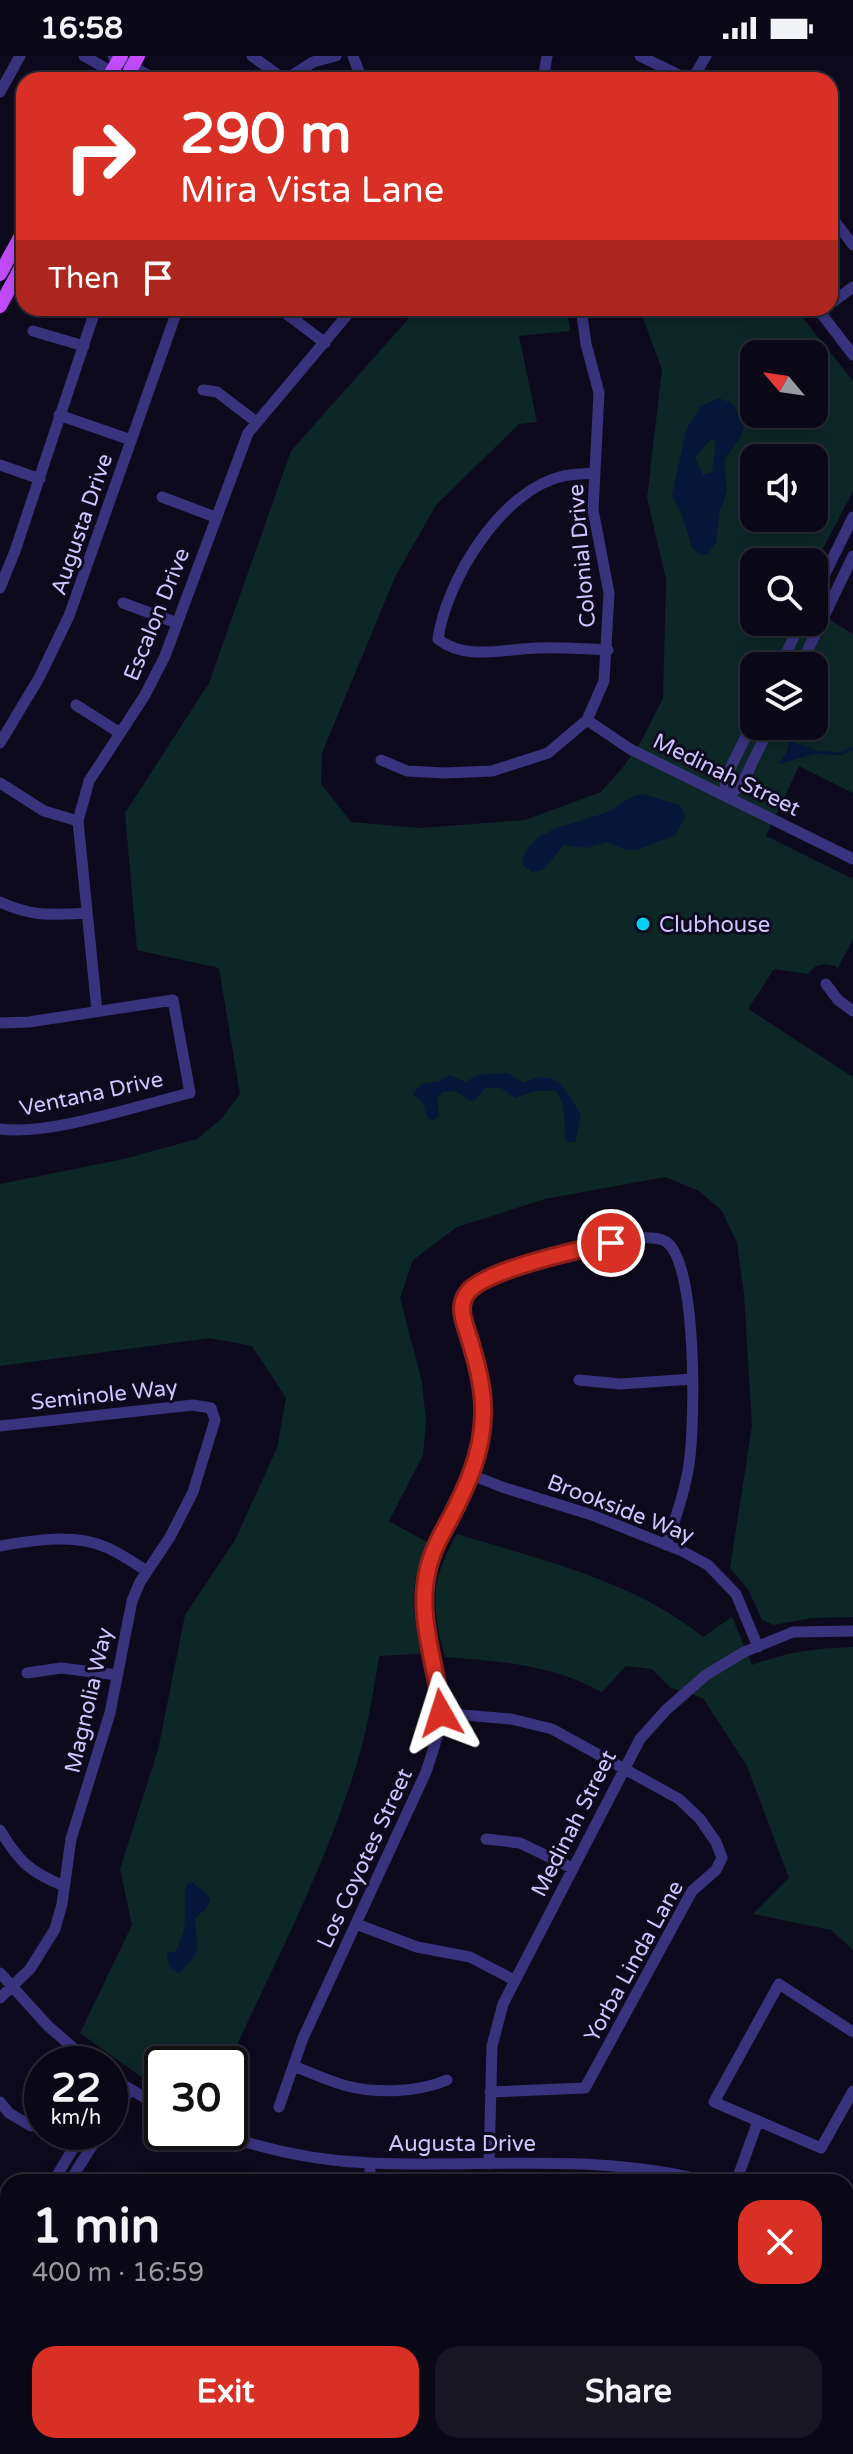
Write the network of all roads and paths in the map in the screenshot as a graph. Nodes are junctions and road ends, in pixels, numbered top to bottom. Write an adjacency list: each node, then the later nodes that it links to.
1 (20, 56): 10 (street)
2 (84, 56): 6 (street)
3 (252, 56): 7 (street)
4 (336, 56): 8 (street)
5 (640, 56): 9 (street)
6 (122, 69)
7 (274, 72)
8 (297, 72)
9 (673, 72)
10 (0, 92)
11 (847, 227): 13 (street)
12 (16, 245): 14 (main road)
13 (853, 245)
14 (0, 274)
15 (16, 277): 16 (main road)
16 (0, 306)
17 (93, 316): 25 (street)
18 (175, 316): 30 (street, Augusta Drive)
19 (290, 316): 24 (street)
20 (347, 316): 24 (street, Escalon Drive)
21 (582, 316): 32 (street, Colonial Drive)
22 (825, 316): 26 (street)
23 (33, 331): 25 (street)
24 (325, 343): 29 (street, Escalon Drive)
25 (84, 346): 28 (street)
26 (853, 355)
27 (203, 390): 29 (street)
28 (59, 415): 30 (street); 33 (street)
29 (255, 421): 35 (street, Escalon Drive)
30 (131, 440): 49 (street, Augusta Drive)
31 (0, 465): 33 (street)
32 (594, 473): 42 (street, Colonial Drive); 42 (street)
33 (40, 479): 39 (street)
34 (162, 497): 35 (street)
35 (215, 517): 41 (street, Escalon Drive)
36 (853, 517): 38 (street)
37 (853, 556): 43 (street)
38 (828, 568)
39 (0, 588)
40 (123, 603): 41 (street)
41 (177, 623): 46 (street, Escalon Drive)
42 (608, 650): 45 (street, Colonial Drive)
43 (807, 652)
44 (76, 705): 46 (street)
45 (587, 720): 50 (street, Colonial Drive); 52 (street, Medinah Street)
46 (120, 733): 53 (street, Escalon Drive)
47 (744, 740): 52 (street)
48 (763, 740): 52 (street)
49 (0, 743)
50 (381, 760)
51 (0, 783): 53 (street)
52 (726, 796): 54 (street, Medinah Street)
53 (78, 821): 56 (street, Escalon Drive)
54 (853, 859)
55 (0, 902): 56 (street)
56 (87, 913): 58 (street, Escalon Drive)
57 (826, 984): 59 (street)
58 (97, 1011): 60 (street); 61 (street, Ventana Drive)
59 (853, 1011)
60 (0, 1023)
61 (0, 1129)
62 (693, 1379): 63 (street); 66 (street, Los Coyotes Street); 67 (street)
63 (579, 1380)
64 (211, 1408): 65 (street, Seminole Way); 69 (street, Magnolia Way)
65 (0, 1426)
66 (472, 1475): 67 (street, Brookside Way); 74 (street, Los Coyotes Street)
67 (666, 1545): 71 (street, Brookside Way)
68 (0, 1546): 69 (street)
69 (147, 1571): 73 (street, Magnolia Way)
70 (853, 1631): 71 (street, Medinah Street)
71 (758, 1647): 75 (street, Medinah Street)
72 (27, 1673): 73 (street)
73 (117, 1675): 79 (street, Magnolia Way)
74 (441, 1713): 75 (street); 80 (street, Los Coyotes Street)
75 (623, 1769): 78 (street, Medinah Street); 91 (street, Yorba Linda Lane)
76 (0, 1830): 79 (street)
77 (486, 1839): 78 (street)
78 (572, 1868): 82 (street, Medinah Street)
79 (64, 1886): 83 (street, Magnolia Way)
80 (356, 1924): 82 (street); 87 (street, Los Coyotes Street)
81 (0, 1973): 83 (street)
82 (514, 1980): 91 (street, Medinah Street)
83 (12, 1988): 84 (street, Magnolia Way); 86 (street)
84 (0, 1998)
85 (853, 2032): 96 (street)
86 (71, 2046)
87 (294, 2066): 88 (street); 95 (street, Los Coyotes Street)
88 (447, 2080)
89 (130, 2090): 92 (street); 93 (street)
90 (853, 2091): 96 (street)
91 (490, 2092): 102 (street, Medinah Street)
92 (128, 2093)
93 (144, 2098)
94 (0, 2102): 97 (street)
95 (279, 2107)
96 (758, 2121): 107 (street)
97 (24, 2122)
98 (248, 2142): 101 (street, Augusta Drive)
99 (72, 2150): 103 (street)
100 (89, 2150): 104 (street)
101 (370, 2163): 102 (street, Augusta Drive); 105 (street)
102 (489, 2164): 106 (street, Augusta Drive)
103 (58, 2174)
104 (74, 2174)
105 (370, 2174)
106 (677, 2174)
107 (739, 2174)

